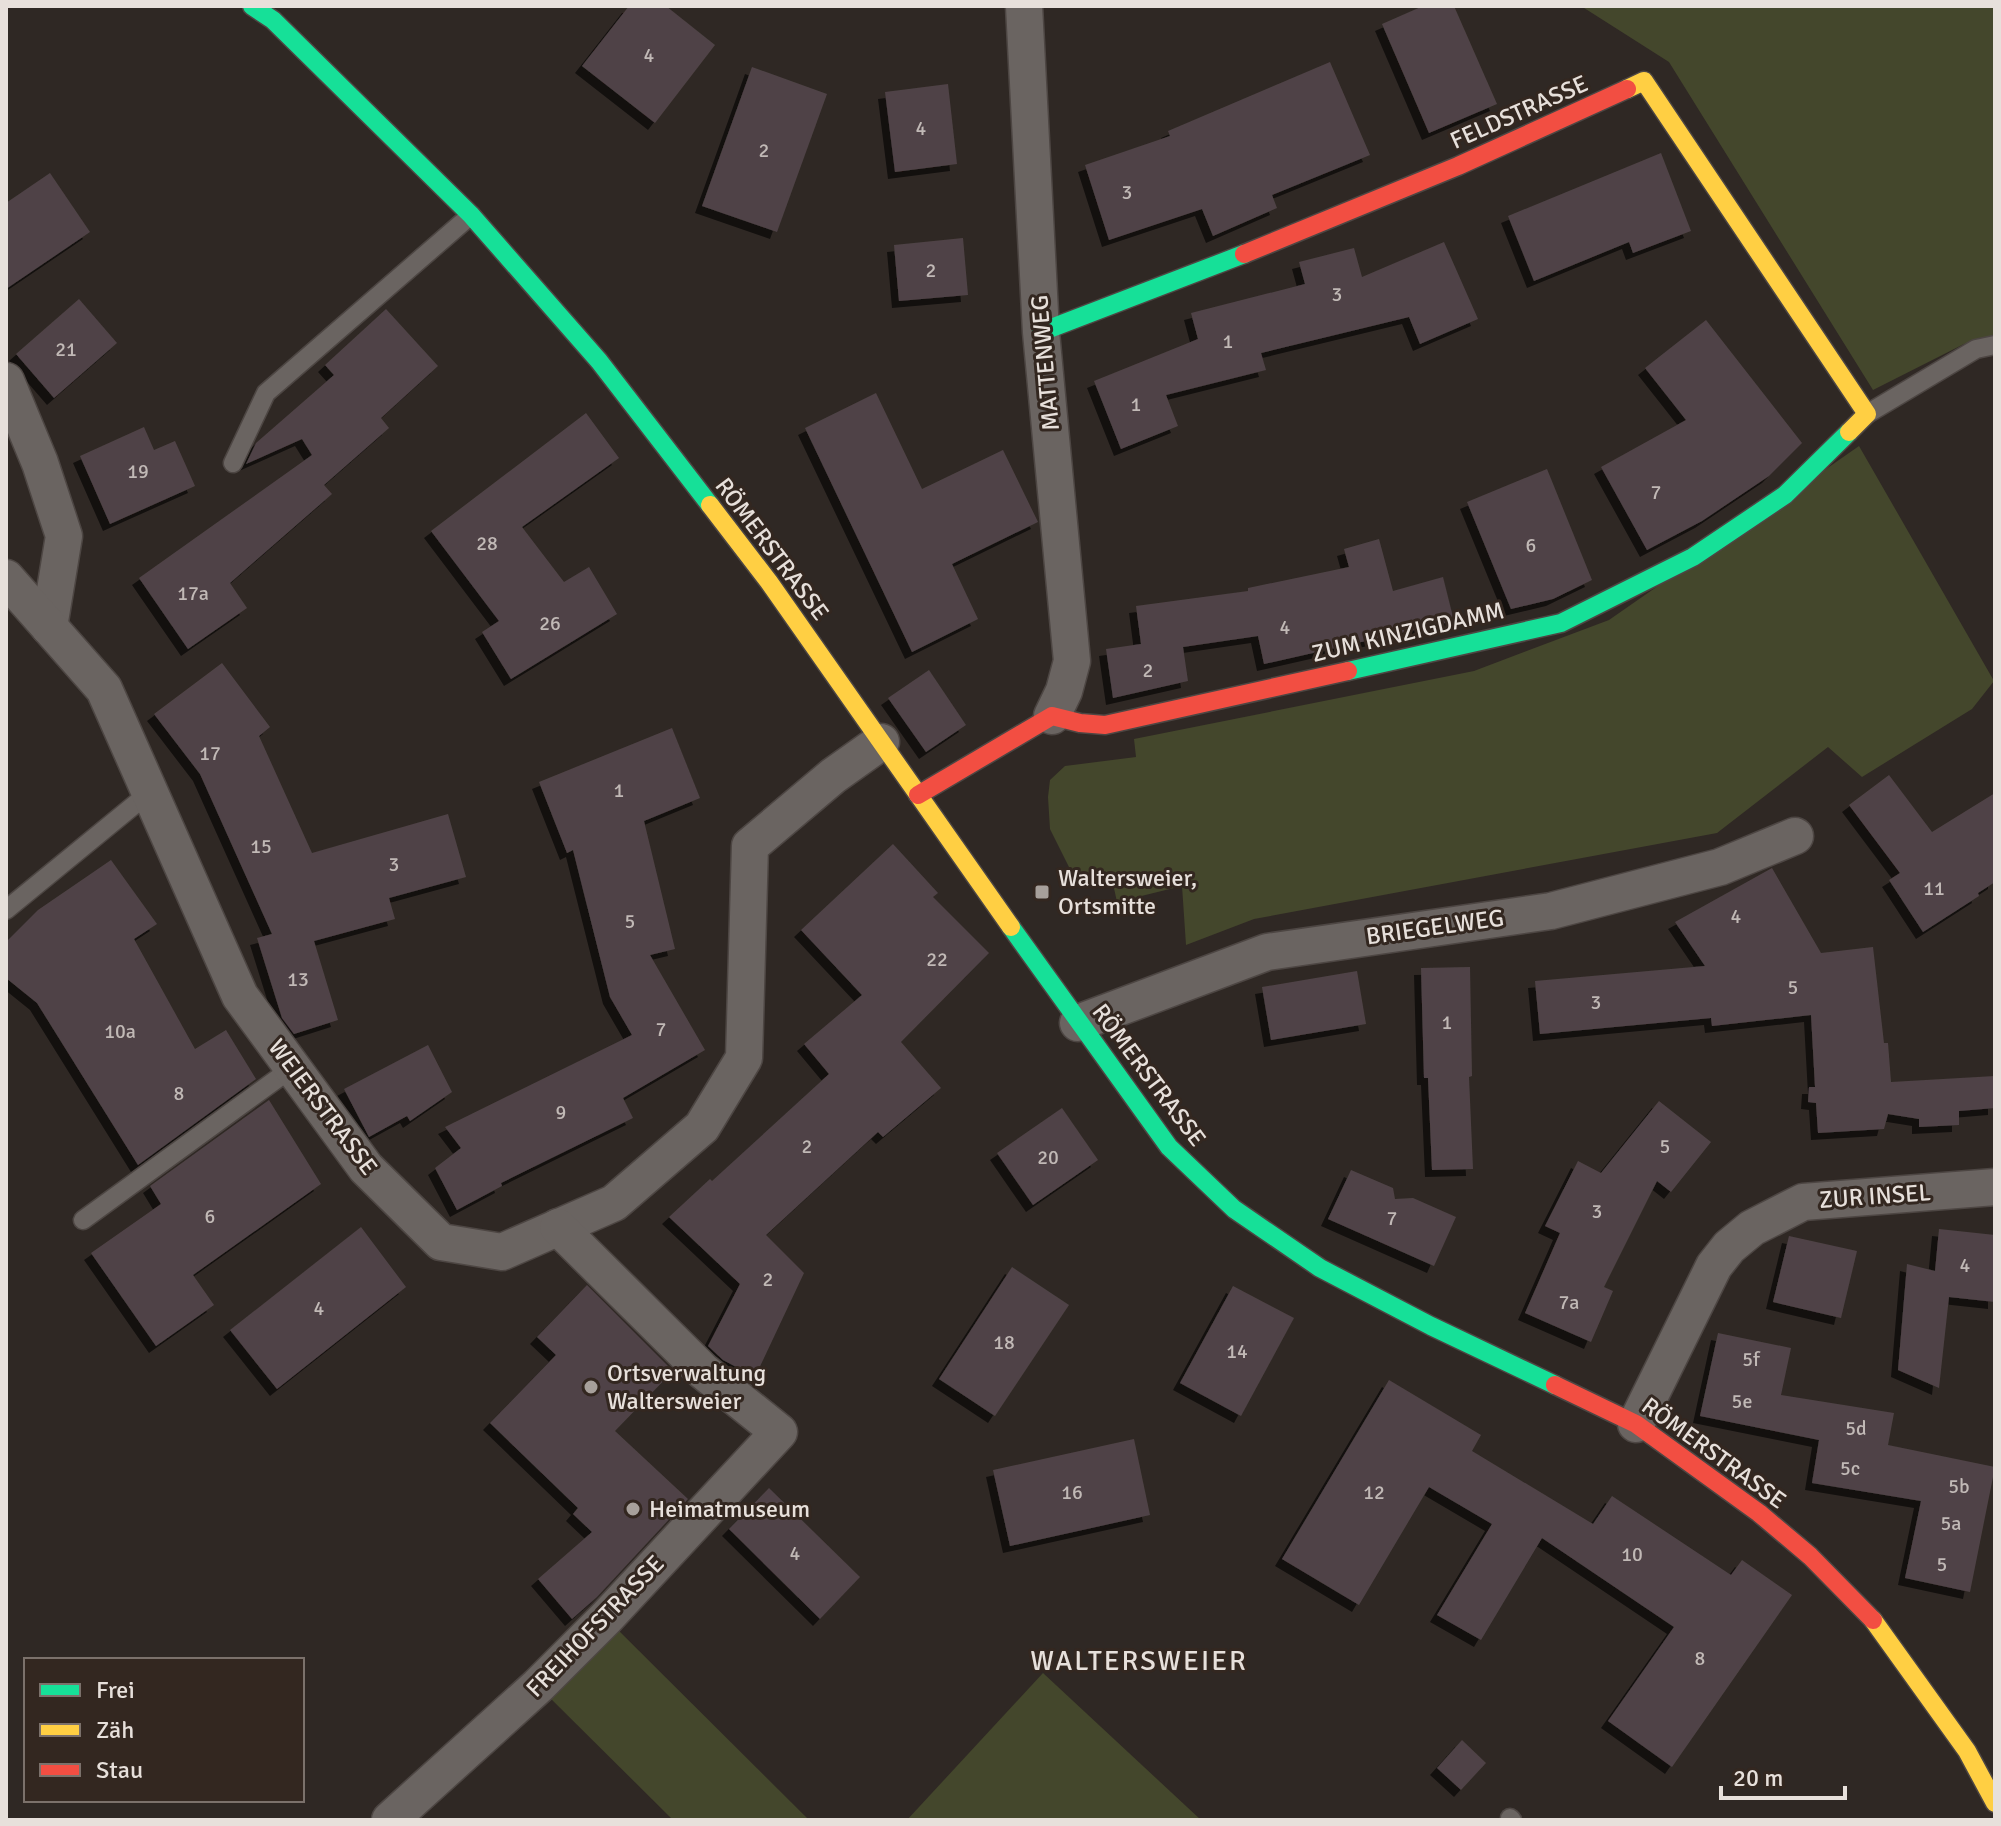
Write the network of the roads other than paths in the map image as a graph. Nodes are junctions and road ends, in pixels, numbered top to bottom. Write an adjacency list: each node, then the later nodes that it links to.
1 (252, 6): 3 (street, RÖMERSTRASSE)
2 (1024, 6): 4 (street, MATTENWEG)
3 (471, 215): 8 (lane); 12 (street, RÖMERSTRASSE)
4 (1041, 332): 7 (street, FELDSTRASSE); 11 (street, MATTENWEG)
5 (1995, 345): 7 (lane)
6 (6, 381): 10 (street)
7 (1867, 414): 11 (street, ZUM KINZIGDAMM)
8 (233, 463)
9 (6, 578): 10 (street, WEIERSTRASSE)
10 (49, 627): 13 (street, WEIERSTRASSE)
11 (1052, 716): 14 (street)
12 (881, 742): 14 (street, RÖMERSTRASSE); 21 (street, WEIERSTRASSE)
13 (150, 792): 16 (lane); 18 (street, WEIERSTRASSE)
14 (918, 795): 17 (street, RÖMERSTRASSE)
15 (1795, 836): 17 (street, BRIEGELWEG)
16 (6, 910)
17 (1078, 1023): 22 (street, RÖMERSTRASSE)
18 (292, 1068): 20 (lane); 21 (street, WEIERSTRASSE)
19 (1995, 1187): 22 (street, ZUR INSEL)
20 (83, 1220)
21 (558, 1227): 24 (street, FREIHOFSTRASSE)
22 (1636, 1424): 23 (street, RÖMERSTRASSE)
23 (1995, 1803)
24 (390, 1820)

